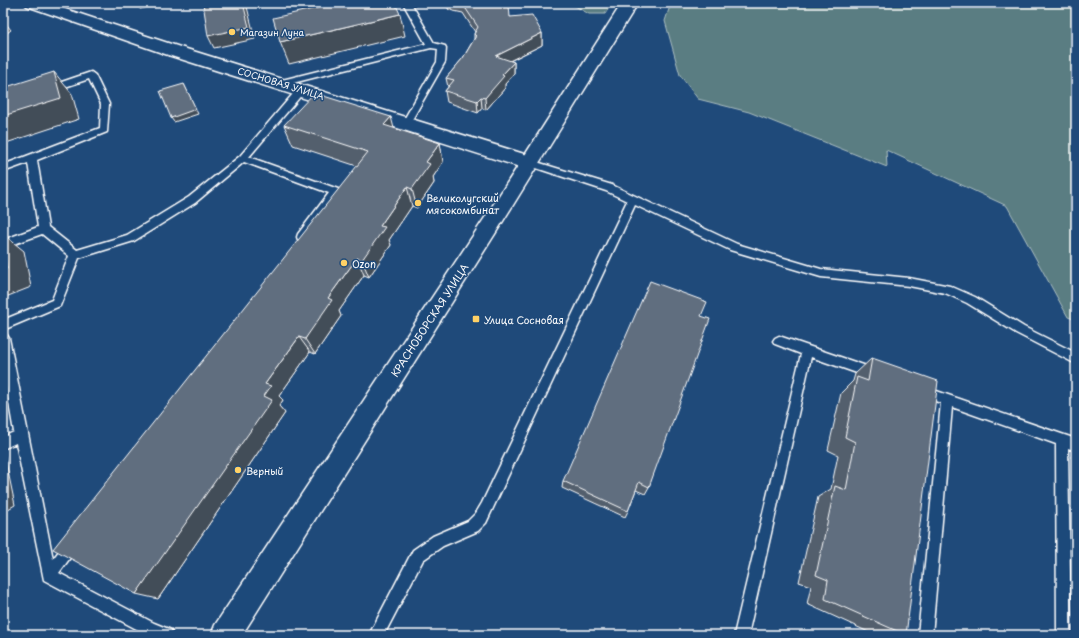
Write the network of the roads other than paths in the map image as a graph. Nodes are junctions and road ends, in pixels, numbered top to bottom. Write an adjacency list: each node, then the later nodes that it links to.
1 (32, 3): 7 (street, СОСНОВАЯ УЛИЦА)
2 (315, 3): 5 (lane)
3 (407, 3): 6 (lane)
4 (630, 3): 13 (street, КРАСНОБОРСКАЯ УЛИЦА)
5 (326, 18)
6 (431, 45): 7 (lane); 10 (lane)
7 (281, 83): 8 (street, СОСНОВАЯ УЛИЦА)
8 (301, 90): 10 (street, СОСНОВАЯ УЛИЦА); 11 (lane)
9 (40, 92): 12 (lane)
10 (406, 123): 13 (street, СОСНОВАЯ УЛИЦА)
11 (244, 158): 17 (lane); 19 (lane)
12 (32, 159): 14 (lane); 16 (lane)
13 (530, 163): 15 (lane); 35 (street, КРАСНОБОРСКАЯ УЛИЦА)
14 (3, 169)
15 (633, 199): 24 (lane); 36 (lane)
16 (43, 229): 18 (lane); 19 (lane)
17 (297, 243)
18 (3, 244)
19 (75, 255): 20 (lane)
20 (3, 325)
21 (3, 338): 28 (lane)
22 (779, 341): 23 (lane)
23 (807, 351): 25 (lane); 37 (lane)
24 (1076, 359)
25 (888, 379)
26 (910, 387): 27 (lane)
27 (947, 400): 29 (lane); 38 (lane)
28 (21, 434): 30 (lane); 33 (lane)
29 (1062, 440): 31 (lane); 39 (lane)
30 (3, 443)
31 (1076, 445)
32 (79, 536): 33 (lane)
33 (49, 575): 34 (lane)
34 (166, 635)
35 (225, 635)
36 (376, 635)
37 (741, 635)
38 (926, 635)
39 (1064, 635)

